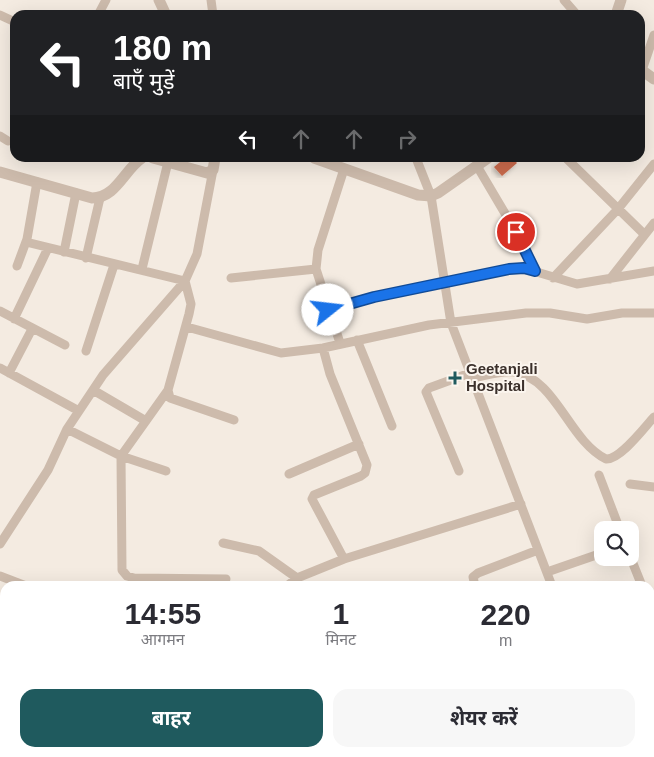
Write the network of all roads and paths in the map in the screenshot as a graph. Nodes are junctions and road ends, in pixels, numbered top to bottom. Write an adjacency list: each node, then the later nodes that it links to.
1 (564, 0): 2 (street)
2 (573, 10)
3 (654, 35): 4 (street)
4 (645, 59)
5 (138, 162): 20 (street)
6 (168, 162): 14 (street); 31 (street)
7 (214, 162): 14 (street)
8 (324, 162): 15 (street)
9 (418, 162): 19 (street)
10 (482, 162): 13 (street)
11 (570, 162): 21 (street)
12 (654, 164): 21 (street)
13 (477, 166): 19 (street); 32 (street)
14 (213, 170): 37 (street)
15 (344, 170): 19 (street); 30 (street)
16 (0, 172): 17 (street)
17 (37, 182): 18 (street); 24 (street)
18 (76, 193): 20 (street); 26 (street)
19 (431, 196): 38 (street)
20 (100, 198): 27 (street)
21 (618, 209): 23 (street); 35 (street)
22 (654, 223): 23 (street)
23 (644, 234): 36 (street)
24 (26, 242): 25 (street); 29 (street)
25 (48, 248): 26 (street); 42 (street)
26 (64, 252): 27 (street)
27 (86, 258): 28 (street)
28 (114, 265): 31 (street); 50 (street)
29 (17, 266)
30 (316, 269): 34 (street); 39 (street)
31 (142, 270): 37 (street)
32 (535, 271): 35 (street); 38 (street)
33 (654, 271): 36 (street)
34 (231, 278)
35 (553, 278): 36 (street)
36 (610, 279)
37 (185, 281): 44 (street); 53 (street)
38 (446, 282): 39 (street); 43 (street)
39 (328, 310): 47 (street)
40 (0, 311): 42 (street)
41 (654, 314): 43 (street)
42 (14, 318): 45 (street)
43 (452, 323): 46 (street); 52 (street)
44 (187, 327): 49 (street); 54 (street)
45 (32, 329): 48 (street); 51 (street)
46 (357, 340): 47 (street); 59 (street)
47 (340, 344): 49 (street)
48 (65, 346)
49 (323, 348): 61 (street)
50 (86, 351)
51 (4, 370): 55 (street)
52 (471, 376): 57 (street); 64 (street); 69 (street)
53 (93, 390): 55 (street); 58 (street)
54 (168, 390): 56 (street); 58 (street)
55 (78, 410): 60 (street)
56 (234, 420)
57 (653, 420)
58 (146, 421): 62 (street)
59 (392, 426)
60 (67, 429): 62 (street); 72 (street)
61 (359, 444): 65 (street); 75 (street)
62 (122, 456): 63 (street); 80 (street)
63 (166, 471)
64 (459, 471)
65 (289, 474)
66 (598, 475): 70 (street)
67 (630, 484): 68 (street)
68 (654, 487)
69 (521, 504): 73 (street); 75 (street)
70 (616, 521)
71 (223, 543): 79 (street)
72 (0, 544)
73 (538, 550): 77 (street); 83 (street)
74 (594, 556): 77 (street)
75 (344, 559): 79 (street)
76 (634, 566): 85 (street)
77 (547, 572): 84 (street)
78 (0, 576): 81 (street)
79 (297, 578): 82 (street)
80 (226, 579)
81 (13, 581)
82 (293, 581)
83 (474, 581)
84 (550, 581)
85 (640, 581)

